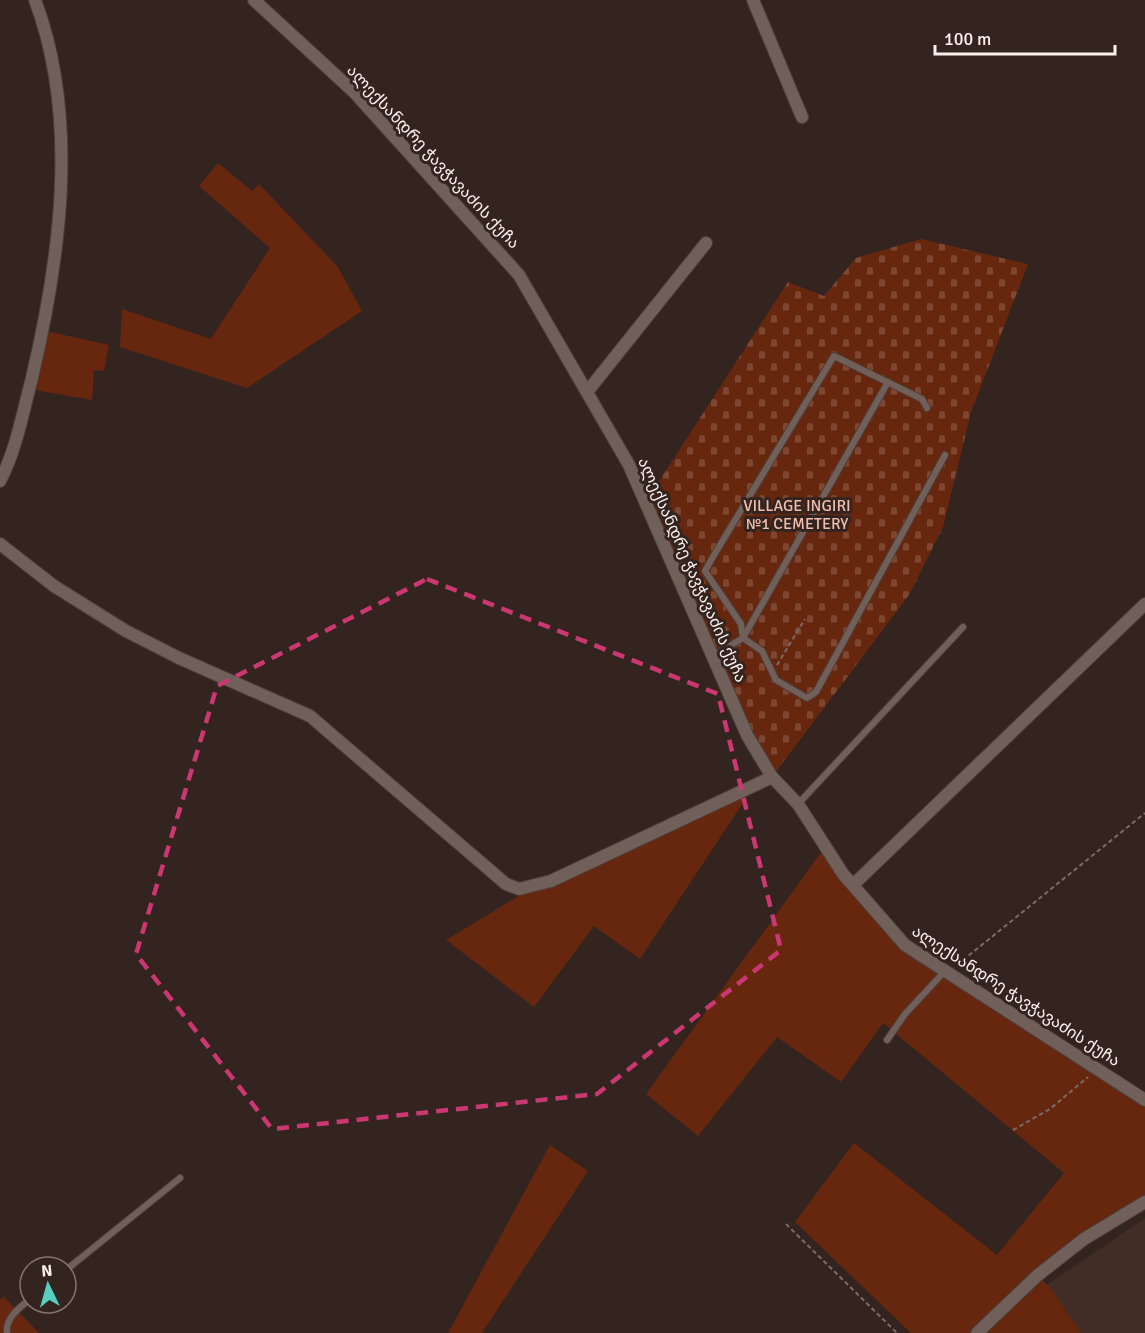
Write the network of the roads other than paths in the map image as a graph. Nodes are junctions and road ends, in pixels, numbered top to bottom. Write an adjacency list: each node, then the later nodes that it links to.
1 (35, 0): 10 (street)
2 (254, 0): 7 (street, ალექსანდრე ჭავჭავაძის ქუჩა)
3 (753, 0): 4 (street)
4 (802, 117)
5 (706, 243): 7 (street)
6 (888, 382): 8 (lane); 14 (lane); 14 (lane)
7 (587, 392): 15 (street, ალექსანდრე ჭავჭავაძის ქუჩა)
8 (927, 408)
9 (945, 455): 14 (lane)
10 (0, 481)
11 (0, 544): 16 (street)
12 (1145, 604): 18 (street)
13 (963, 627): 17 (lane)
14 (743, 638): 15 (lane)
15 (712, 657): 16 (street, ალექსანდრე ჭავჭავაძის ქუჩა)
16 (772, 777): 17 (street, ალექსანდრე ჭავჭავაძის ქუჩა)
17 (798, 804): 18 (street, ალექსანდრე ჭავჭავაძის ქუჩა)
18 (853, 885): 19 (street, ალექსანდრე ჭავჭავაძის ქუჩა)
19 (946, 972): 20 (lane); 21 (street, ალექსანდრე ჭავჭავაძის ქუჩა)
20 (887, 1040)
21 (1145, 1100)
22 (180, 1178): 24 (lane)
23 (1145, 1202): 27 (street)
24 (78, 1260)
25 (18, 1309): 26 (lane)
26 (7, 1333)
27 (977, 1333)

